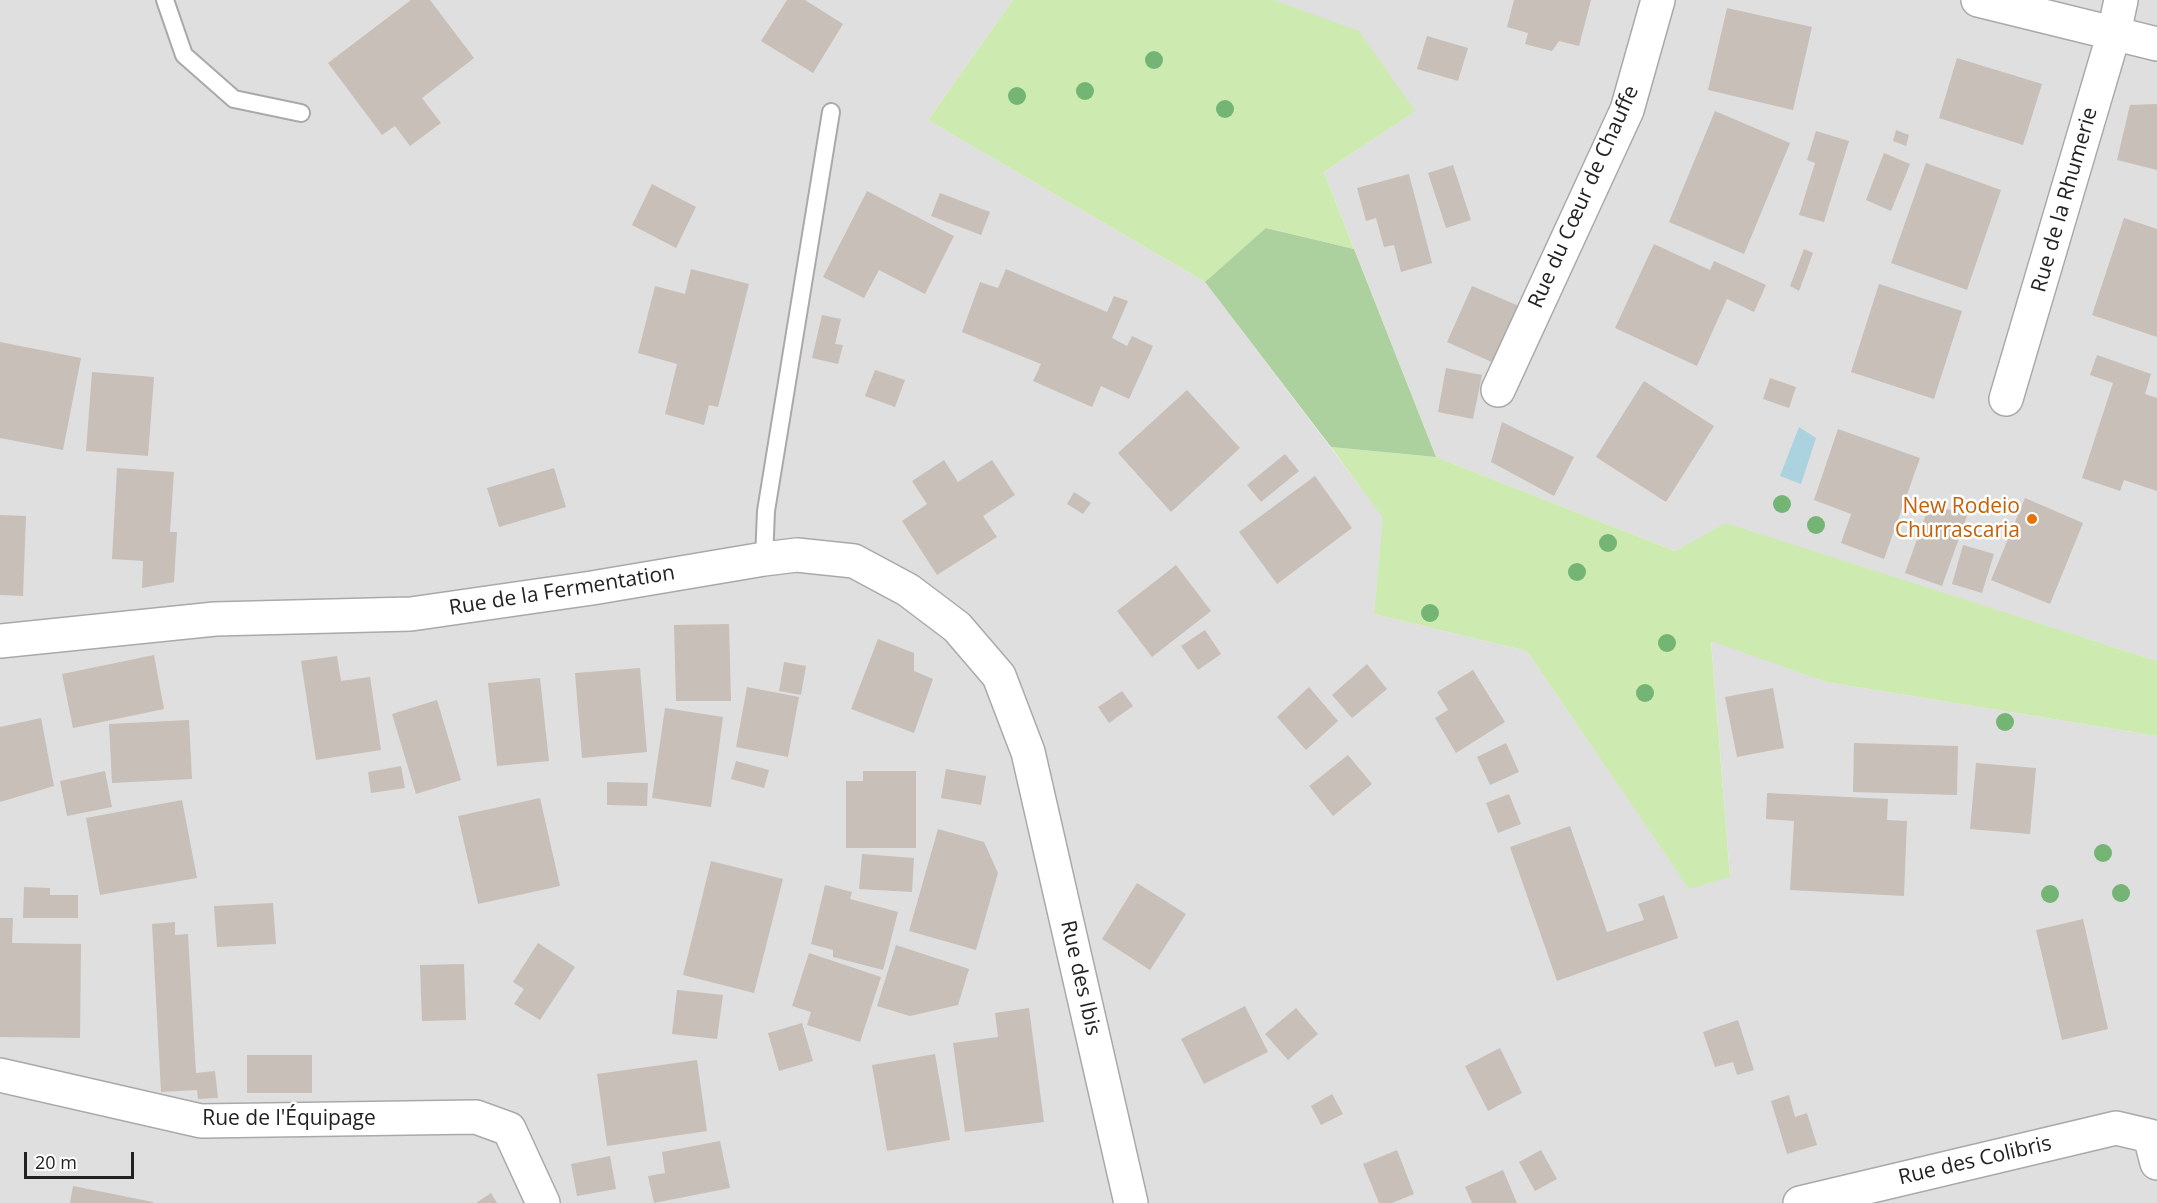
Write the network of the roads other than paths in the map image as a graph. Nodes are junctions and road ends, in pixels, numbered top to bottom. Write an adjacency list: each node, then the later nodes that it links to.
1 (165, 0): 8 (lane)
2 (1659, 0): 9 (street, Rue du Cœur de Chauffe)
3 (1977, 0): 5 (street)
4 (2121, 0): 5 (street, Rue de la Rhumerie)
5 (2114, 33): 6 (street); 10 (street, Rue de la Rhumerie)
6 (2157, 44)
7 (831, 112): 11 (lane)
8 (301, 113)
9 (1498, 390)
10 (2006, 399)
11 (764, 559): 12 (street, Rue de la Fermentation); 13 (street, Rue de la Fermentation)
12 (0, 641)
13 (1028, 752): 17 (street, Rue des Ibis)
14 (0, 1075): 16 (street, Rue de l'Équipage)
15 (2154, 1149): 18 (street, Rue des Colibris)
16 (543, 1203)
17 (1131, 1203)
18 (1800, 1203)

